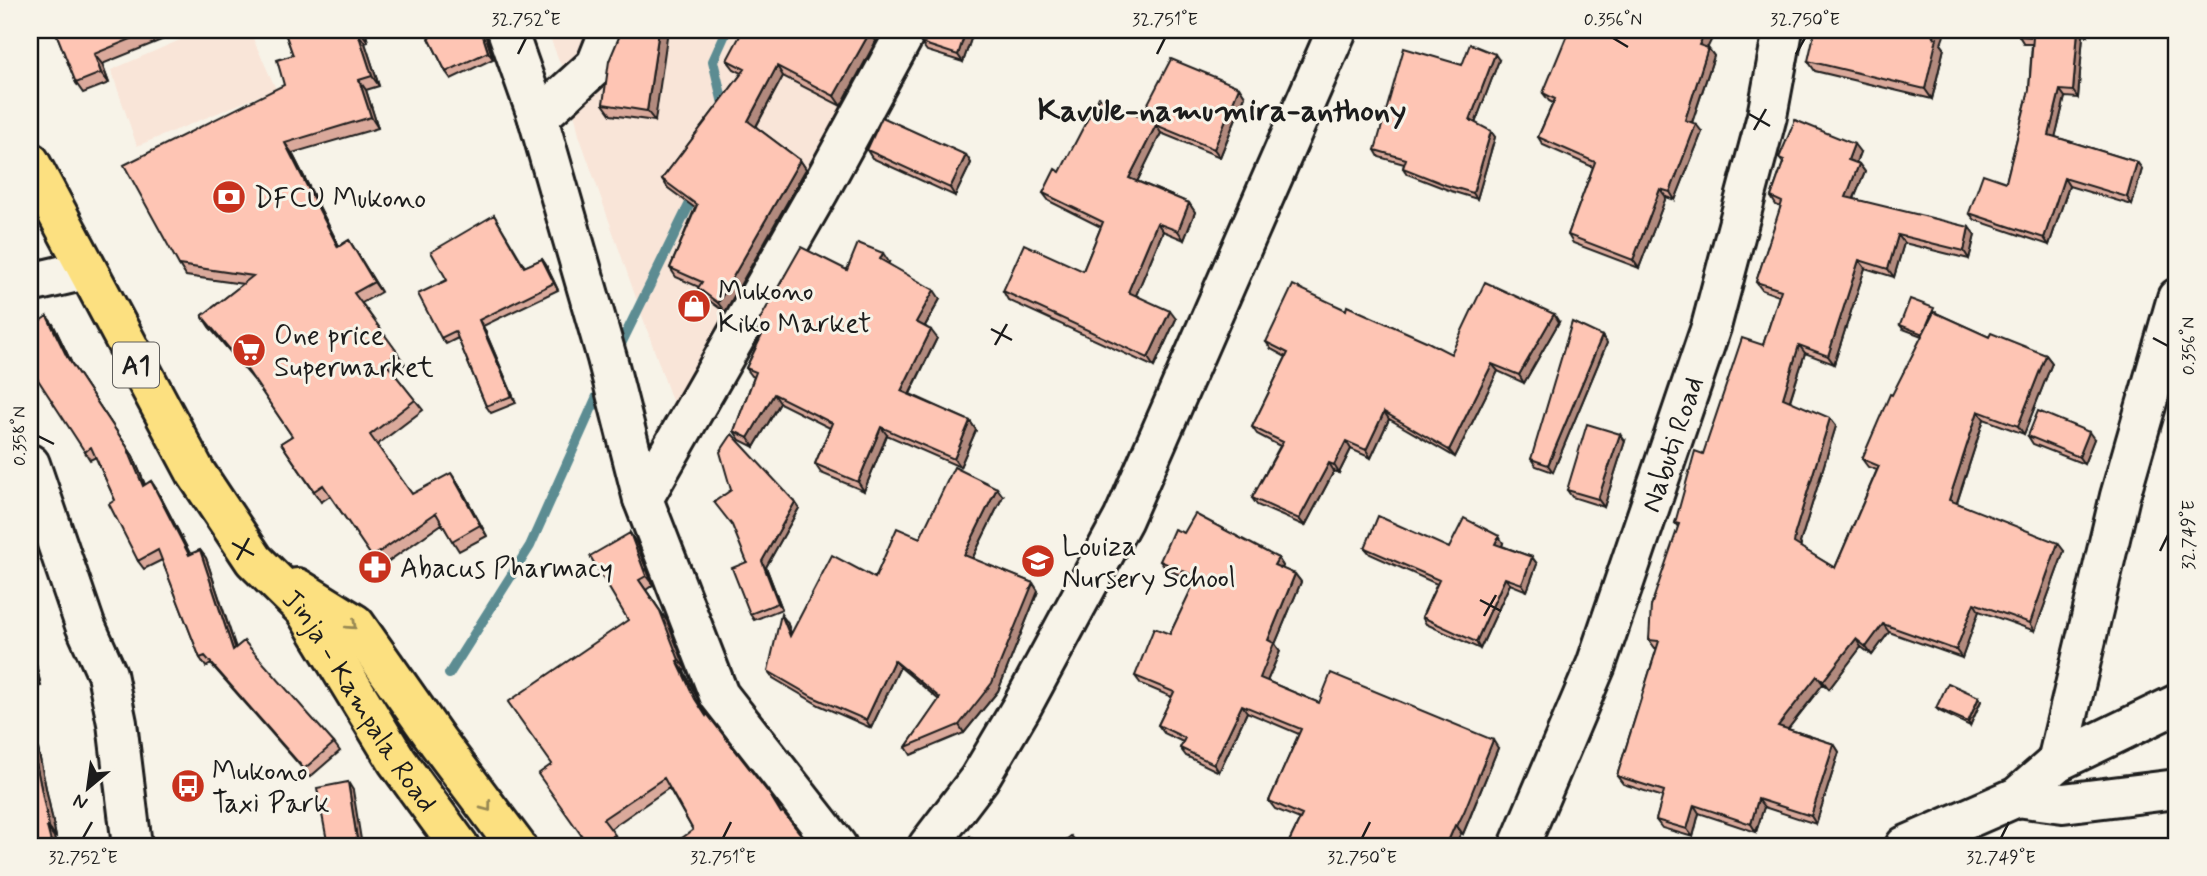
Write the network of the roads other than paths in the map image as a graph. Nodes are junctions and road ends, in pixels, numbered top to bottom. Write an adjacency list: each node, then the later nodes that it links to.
1 (507, 30): 6 (street)
2 (610, 30): 6 (street)
3 (907, 30): 12 (street)
4 (1337, 30): 24 (street)
5 (1783, 30): 25 (street, Nabuti Road)
6 (538, 118): 12 (street)
7 (30, 162): 8 (highway, Jinja - Kampala Road / A1)
8 (86, 270): 9 (street); 13 (highway, Jinja - Kampala Road / A1)
9 (30, 283)
10 (2177, 298): 16 (street)
11 (30, 464): 19 (street)
12 (643, 499): 23 (street)
13 (254, 560): 15 (highway, Jinja - Kampala Road / A1); 22 (highway, Jinja - Kampala Road / A1, one-way to 22)
14 (2177, 704): 16 (street)
15 (397, 761): 20 (highway); 21 (highway, Jinja - Kampala Road / A1)
16 (2057, 762): 18 (street)
17 (2177, 789): 18 (street)
18 (2017, 797): 26 (street)
19 (132, 846)
20 (430, 846)
21 (459, 846)
22 (516, 846)
23 (836, 846)
24 (928, 846)
25 (1519, 846)
26 (1905, 846)

